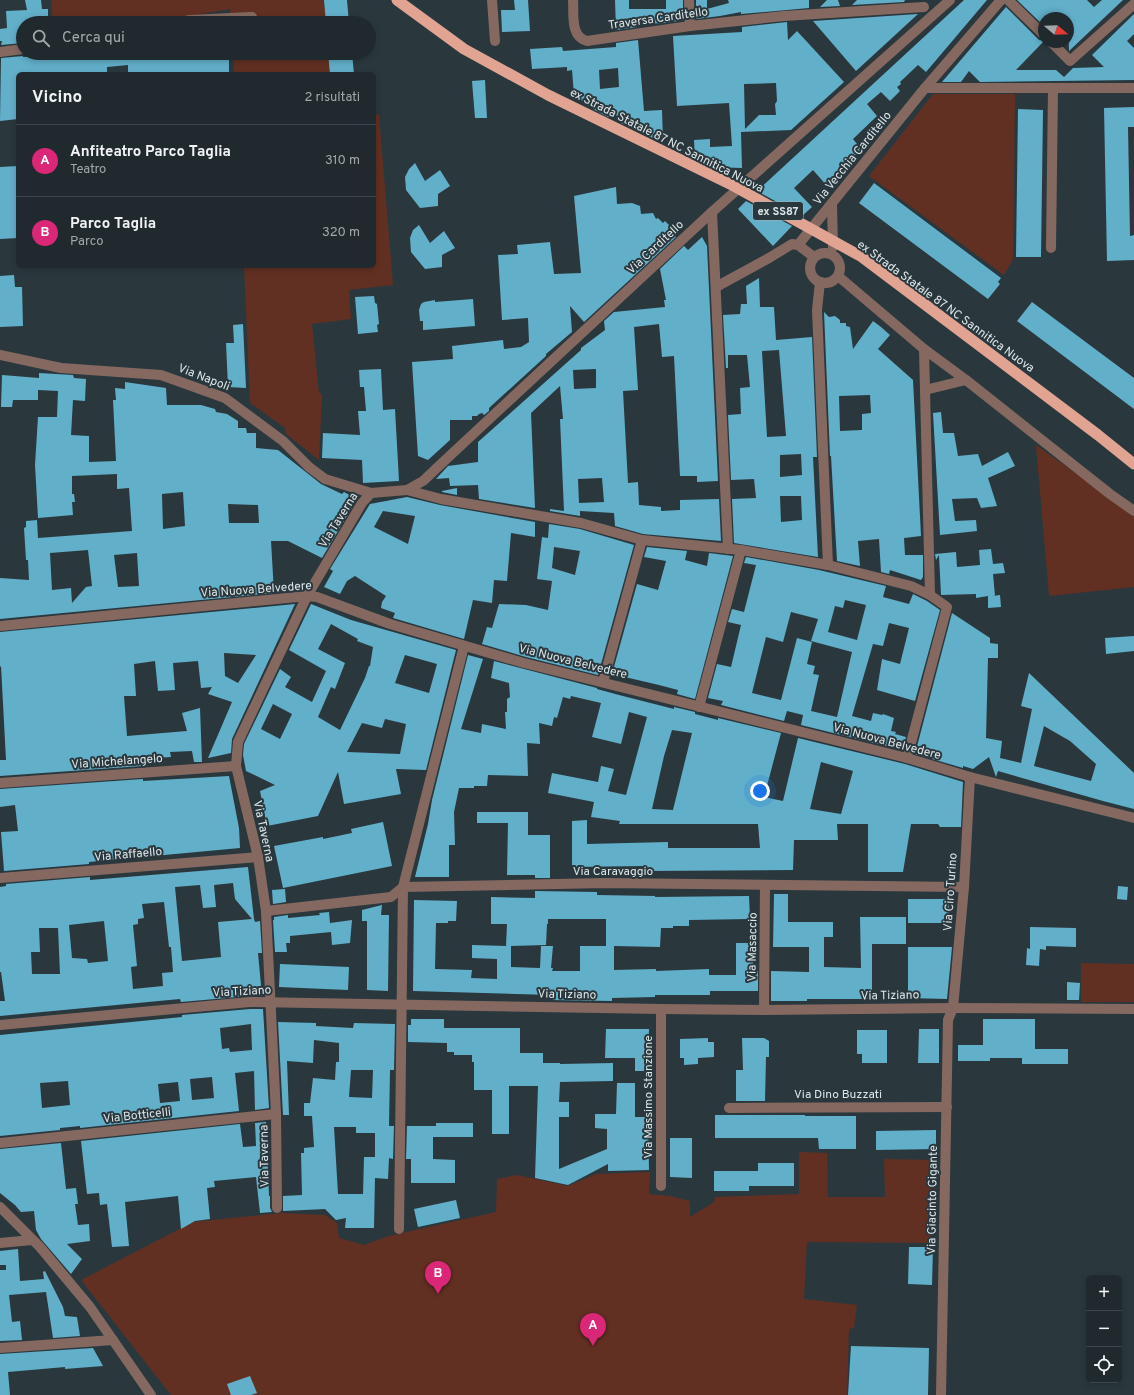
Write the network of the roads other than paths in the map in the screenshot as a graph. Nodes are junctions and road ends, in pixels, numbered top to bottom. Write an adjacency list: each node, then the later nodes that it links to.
1 (397, 0): 33 (highway, ex Strada Statale 87 NC Sannitica Nuova / ex SS87, bridge)
2 (492, 0): 13 (street)
3 (573, 0): 11 (street, Traversa Carditello)
4 (689, 0): 11 (street)
5 (950, 0): 10 (street, Via Carditello)
6 (1001, 0): 17 (street, Via Vecchia Carditello)
7 (1008, 0): 12 (street)
8 (920, 4): 10 (street); 11 (street, Traversa Carditello)
9 (1134, 4): 14 (street)
10 (933, 16): 21 (street, Via Carditello)
11 (690, 26)
12 (1038, 29)
13 (495, 41)
14 (1057, 48)
15 (16, 50): 16 (street)
16 (0, 52)
17 (925, 88): 18 (street); 20 (street, Via Vecchia Carditello)
18 (1053, 88): 19 (street); 23 (street)
19 (1134, 88)
20 (832, 205): 22 (street, Via Vecchia Carditello); 24 (street)
21 (712, 212): 28 (street); 34 (street, Via Carditello)
22 (798, 245): 25 (street); 28 (street)
23 (1051, 248)
24 (834, 255): 25 (street); 26 (street)
25 (814, 257): 27 (street)
26 (838, 276): 27 (street); 29 (street)
27 (820, 282): 40 (street)
28 (716, 287): 38 (street)
29 (924, 349): 31 (street); 32 (street)
30 (0, 355): 35 (street, Via Napoli)
31 (966, 380): 32 (street); 36 (street)
32 (925, 390): 41 (street)
33 (1134, 464)
34 (407, 490): 35 (street, Via Carditello); 37 (street)
35 (371, 493): 42 (street, Via Taverna)
36 (1134, 511)
37 (642, 540): 38 (street); 45 (street)
38 (728, 549): 39 (street)
39 (741, 550): 40 (street); 46 (street)
40 (828, 565): 41 (street)
41 (930, 595): 47 (street)
42 (307, 596): 43 (street, Via Nuova Belvedere); 44 (street, Via Nuova Belvedere); 48 (street, Via Taverna)
43 (0, 626)
44 (464, 646): 45 (street, Via Nuova Belvedere); 55 (street)
45 (603, 682): 46 (street, Via Nuova Belvedere)
46 (699, 707): 47 (street, Via Nuova Belvedere)
47 (908, 758): 49 (street, Via Nuova Belvedere)
48 (236, 766): 50 (street, Via Michelangelo); 52 (street, Via Taverna)
49 (970, 777): 51 (street, Via Nuova Belvedere); 56 (street, Via Ciro Turino)
50 (0, 783)
51 (1134, 818)
52 (258, 857): 53 (street, Via Raffaello); 57 (street, Via Taverna)
53 (0, 878)
54 (765, 885): 55 (street, Via Caravaggio); 56 (street, Via Caravaggio); 63 (street, Via Masaccio)
55 (403, 887): 57 (street); 59 (street)
56 (964, 887): 60 (street, Via Ciro Turino)
57 (266, 911): 58 (street, Via Taverna)
58 (270, 1002): 59 (street, Via Tiziano); 64 (street, Via Tiziano); 67 (street, Via Taverna)
59 (402, 1004): 61 (street, Via Tiziano); 72 (street)
60 (954, 1008): 62 (street, Via Tiziano); 63 (street, Via Tiziano); 65 (street, Via Giacinto Gigante)
61 (661, 1009): 63 (street, Via Tiziano); 69 (street, Via Massimo Stanzione)
62 (1134, 1009)
63 (764, 1010)
64 (0, 1025)
65 (947, 1107): 66 (street, Via Dino Buzzati); 78 (street, Via Giacinto Gigante)
66 (729, 1108)
67 (276, 1114): 68 (street, Via Botticelli); 71 (street, Via Taverna)
68 (0, 1143)
69 (661, 1186)
70 (0, 1207): 73 (street)
71 (277, 1208)
72 (400, 1229)
73 (32, 1240): 74 (street); 75 (street)
74 (0, 1243)
75 (113, 1340): 76 (street); 77 (street)
76 (0, 1348)
77 (151, 1395)
78 (941, 1395)

